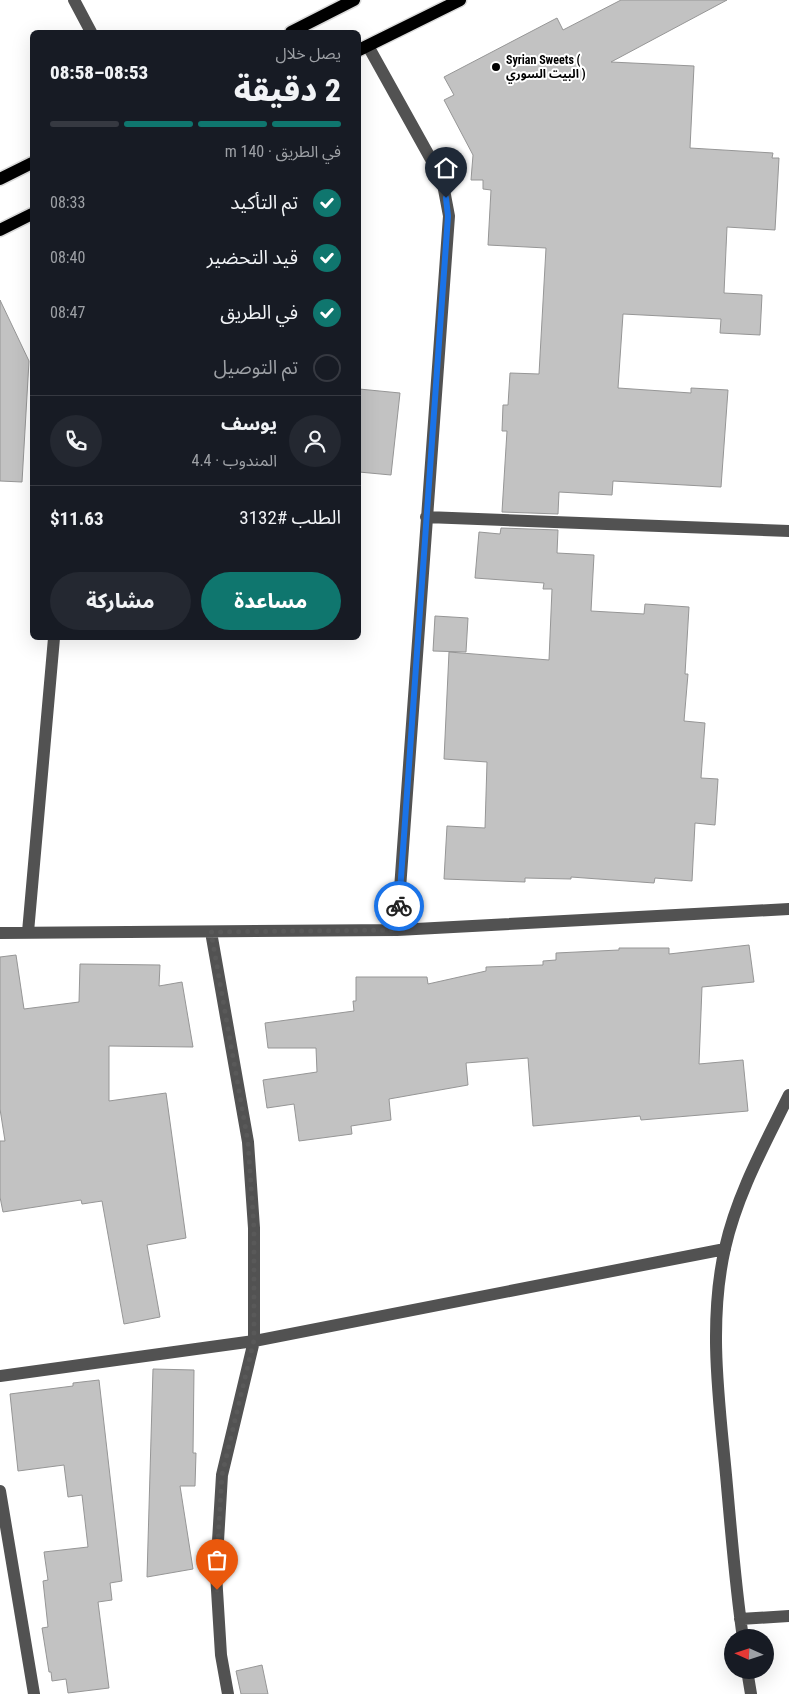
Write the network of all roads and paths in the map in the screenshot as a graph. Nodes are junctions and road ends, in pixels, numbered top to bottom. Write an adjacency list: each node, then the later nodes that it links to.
1 (74, 0): 4 (street)
2 (354, 0): 5 (main road)
3 (460, 0): 6 (main road)
4 (90, 30)
5 (295, 30)
6 (363, 48): 11 (street)
7 (30, 164): 8 (main road)
8 (0, 179)
9 (30, 215): 10 (main road)
10 (0, 230)
11 (426, 518): 12 (street); 15 (street)
12 (789, 531)
13 (54, 640): 16 (street)
14 (789, 909): 15 (street)
15 (397, 930): 17 (street)
16 (28, 932): 17 (street); 18 (street)
17 (211, 932): 21 (street)
18 (0, 934)
19 (789, 1094): 20 (street)
20 (725, 1249): 21 (street); 26 (street)
21 (254, 1340): 22 (street); 30 (street)
22 (0, 1376)
23 (0, 1491): 24 (street)
24 (4, 1542): 29 (street)
25 (789, 1616): 26 (street)
26 (740, 1619): 27 (street)
27 (742, 1629)
28 (748, 1679): 31 (street)
29 (34, 1694)
30 (228, 1694)
31 (750, 1694)

